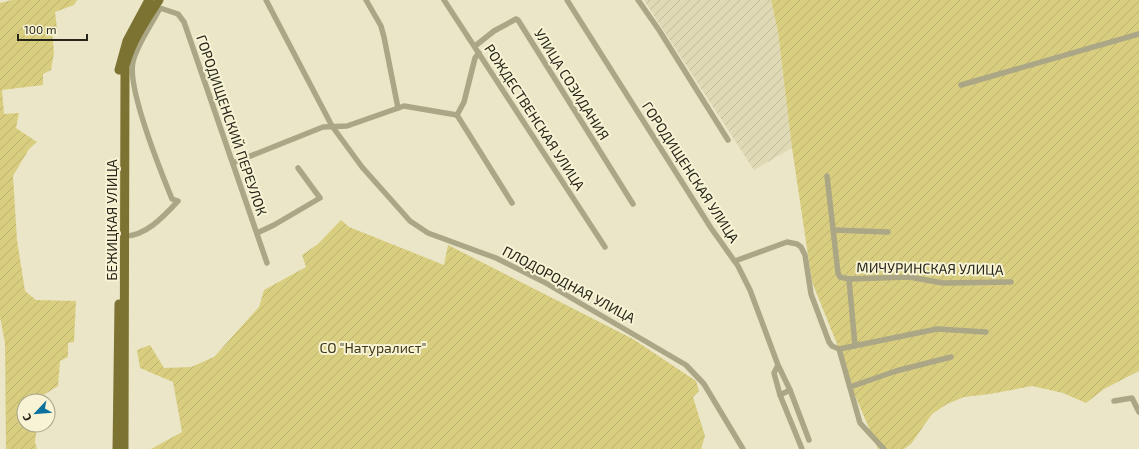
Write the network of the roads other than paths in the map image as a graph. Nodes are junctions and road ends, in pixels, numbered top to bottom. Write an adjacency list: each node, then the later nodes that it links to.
1 (149, 0): 41 (main road, БЕЖИЦКАЯ УЛИЦА)
2 (266, 0): 14 (street, ПЛОДОРОДНАЯ УЛИЦА)
3 (366, 0): 12 (street)
4 (444, 0): 9 (street, РОЖДЕСТВЕНСКАЯ УЛИЦА)
5 (567, 0): 26 (street, ГОРОДИЩЕНСКАЯ УЛИЦА)
6 (638, 0): 15 (street)
7 (160, 4): 16 (street, ГОРОДИЩЕНСКИЙ ПЕРЕУЛОК); 24 (main road, БЕЖИЦКАЯ УЛИЦА); 24 (street)
8 (1139, 34): 11 (street)
9 (475, 46): 10 (street, РОЖДЕСТВЕНСКАЯ УЛИЦА); 20 (street, УЛИЦА СОЗИДАНИЯ)
10 (480, 53): 13 (street); 25 (street, РОЖДЕСТВЕНСКАЯ УЛИЦА)
11 (962, 86)
12 (398, 108): 13 (street); 14 (street)
13 (457, 115): 19 (street)
14 (332, 126): 16 (street); 43 (street, ПЛОДОРОДНАЯ УЛИЦА)
15 (728, 140)
16 (233, 163): 23 (street, ГОРОДИЩЕНСКИЙ ПЕРЕУЛОК)
17 (298, 168): 23 (street)
18 (827, 176): 21 (street)
19 (512, 203)
20 (633, 204)
21 (834, 230): 22 (street); 28 (street)
22 (888, 232)
23 (257, 233): 27 (street, ГОРОДИЩЕНСКИЙ ПЕРЕУЛОК)
24 (125, 236): 42 (main road, БЕЖИЦКАЯ УЛИЦА)
25 (605, 247)
26 (734, 261): 32 (street); 34 (street, ГОРОДИЩЕНСКАЯ УЛИЦА)
27 (267, 263)
28 (849, 279): 29 (street, МИЧУРИНСКАЯ УЛИЦА); 31 (street)
29 (1011, 282)
30 (986, 332): 31 (street)
31 (855, 346): 32 (street)
32 (839, 349): 35 (street)
33 (951, 357): 35 (street)
34 (778, 365): 36 (street, ГОРОДИЩЕНСКАЯ УЛИЦА); 37 (street, ГОРОДИЩЕНСКАЯ УЛИЦА)
35 (850, 386): 45 (street)
36 (790, 390): 37 (street); 40 (street, ГОРОДИЩЕНСКАЯ УЛИЦА)
37 (780, 395): 44 (street, ГОРОДИЩЕНСКАЯ УЛИЦА)
38 (1114, 401): 39 (street)
39 (1139, 412)
40 (808, 440)
41 (117, 449)
42 (124, 449)
43 (743, 449)
44 (802, 449)
45 (884, 449)

